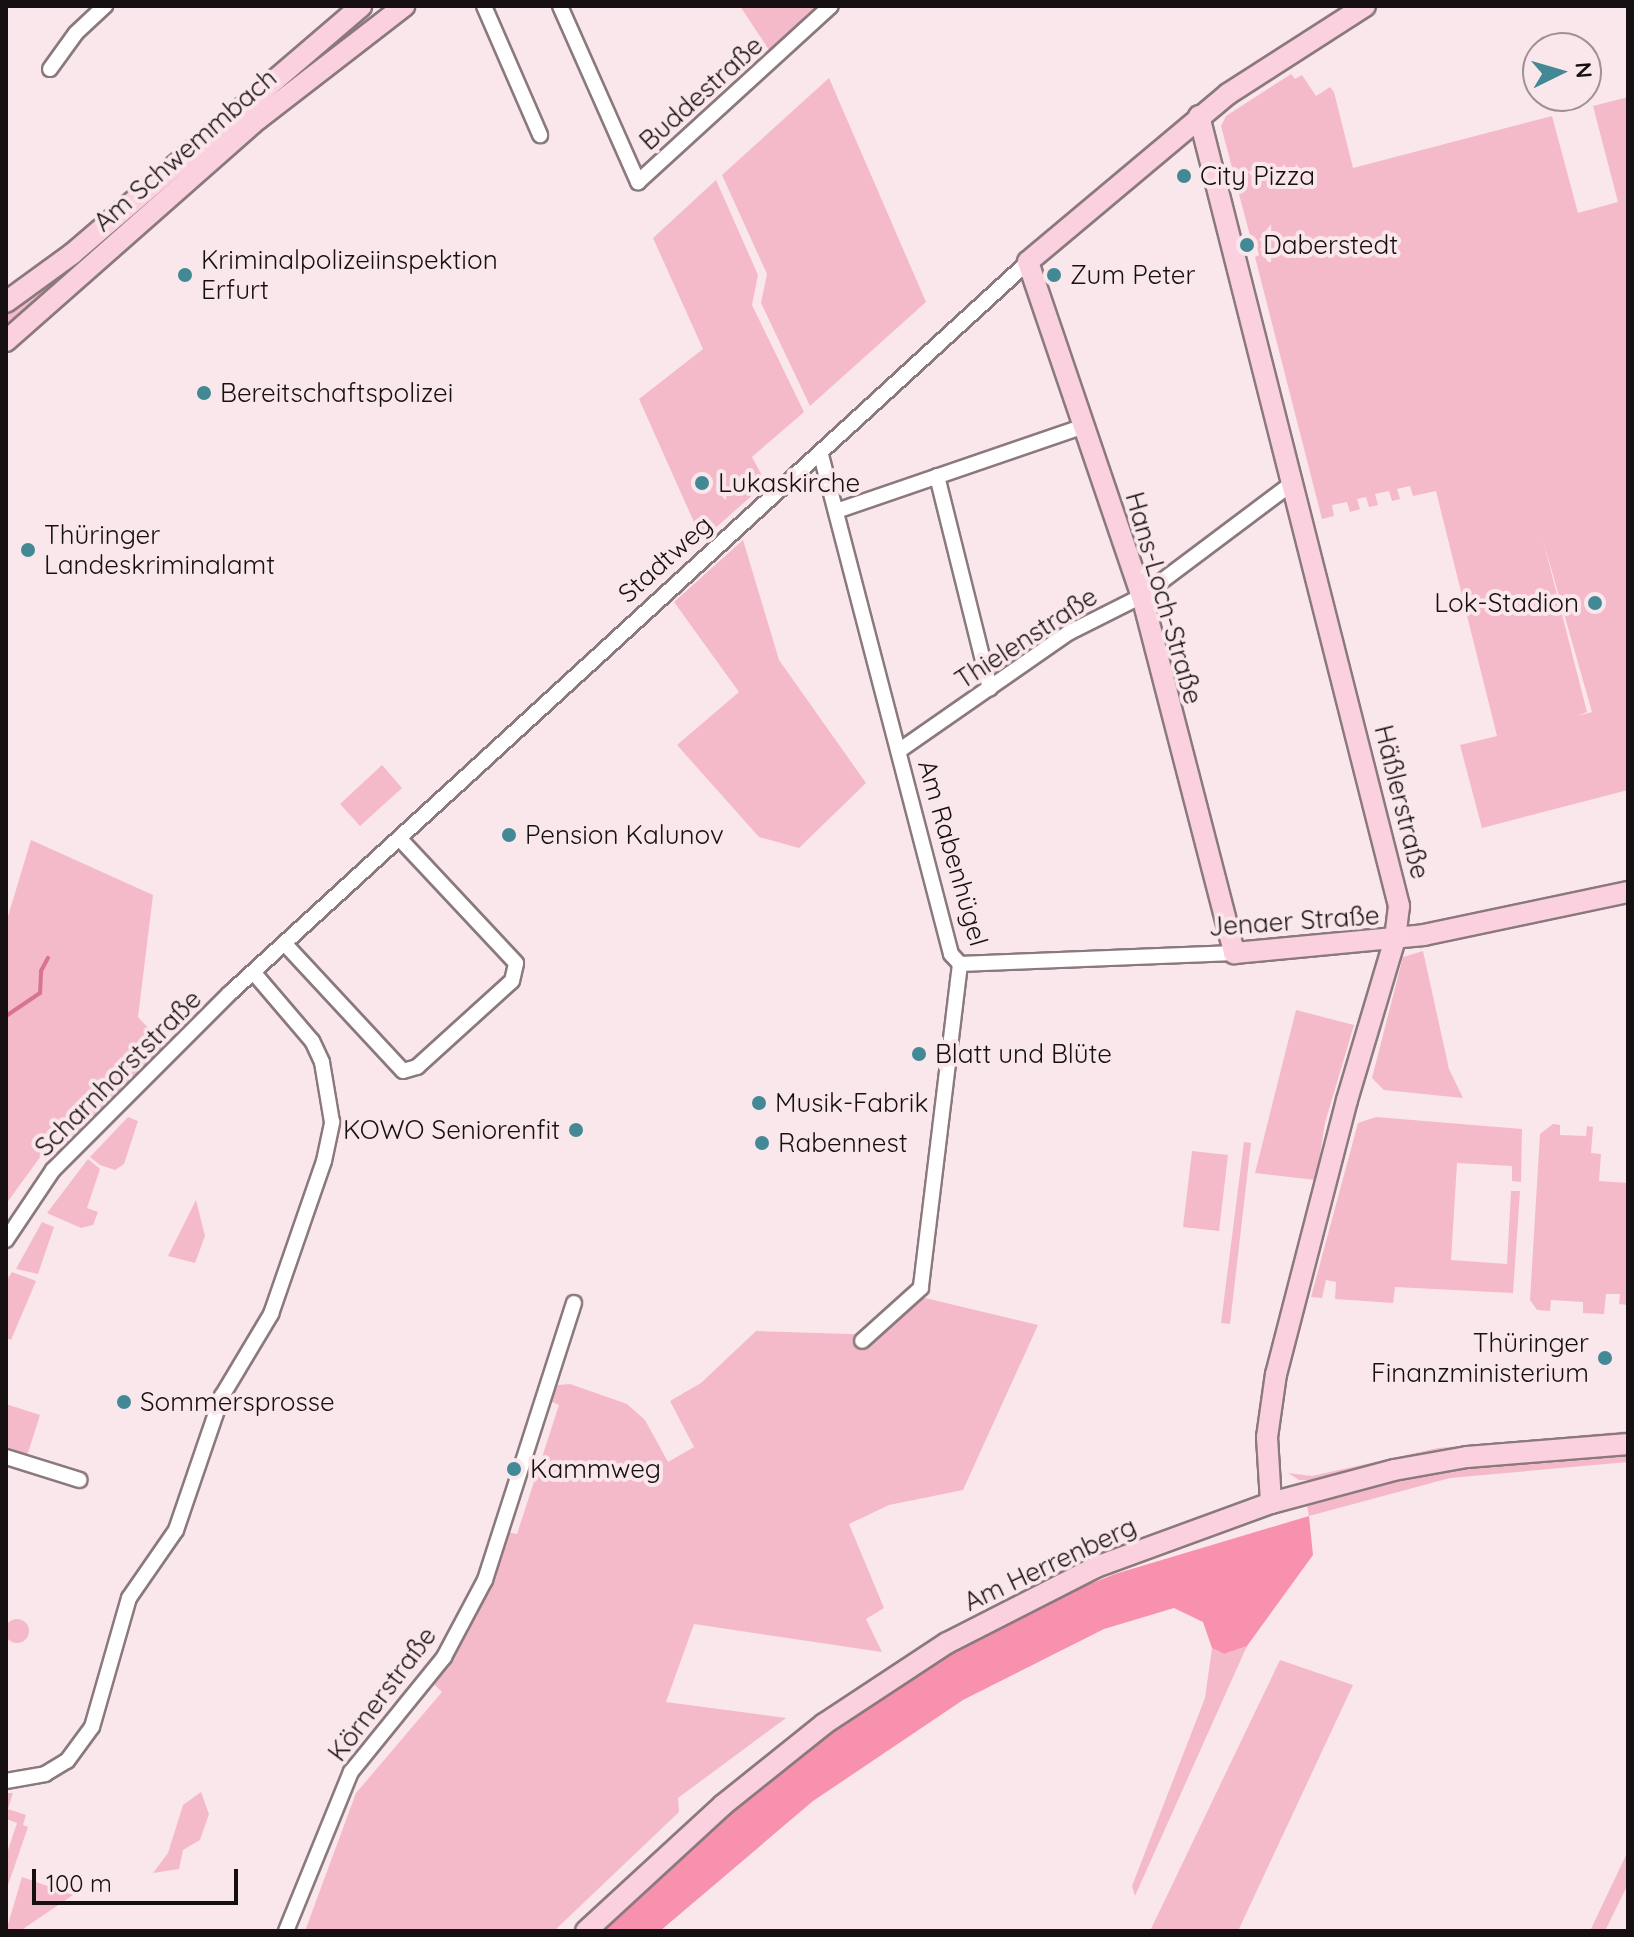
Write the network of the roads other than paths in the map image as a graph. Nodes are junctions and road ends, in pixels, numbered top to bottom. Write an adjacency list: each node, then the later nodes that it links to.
1 (105, 6): 8 (street)
2 (361, 6): 11 (street, Am Schwemmbach)
3 (404, 6): 11 (street, Am Schwemmbach)
4 (484, 6): 10 (street)
5 (560, 6): 6 (street, Buddestraße)
6 (831, 6)
7 (1365, 6): 9 (street, Stadtweg)
8 (50, 69)
9 (1199, 116): 12 (street, Stadtweg); 18 (street, Häßlerstraße)
10 (540, 135)
11 (182, 173): 13 (street, Am Schwemmbach); 14 (street, Am Schwemmbach)
12 (1028, 262): 15 (street, Hans-Loch-Straße); 16 (street, Stadtweg)
13 (6, 302)
14 (6, 341)
15 (1084, 426): 17 (street); 20 (street, Hans-Loch-Straße)
16 (821, 455): 19 (street, Am Rabenhügel); 23 (street, Stadtweg)
17 (937, 476): 19 (street); 21 (street)
18 (1294, 482): 20 (street, Thielenstraße); 25 (street, Häßlerstraße)
19 (836, 511): 22 (street, Am Rabenhügel)
20 (1142, 596): 21 (street, Thielenstraße); 27 (street, Hans-Loch-Straße)
21 (990, 689): 22 (street, Thielenstraße)
22 (900, 750): 28 (street, Am Rabenhügel)
23 (400, 839): 26 (street, Stadtweg); 26 (street)
24 (1628, 892): 25 (street, Jenaer Straße)
25 (1395, 939): 27 (street, Jenaer Straße); 36 (street, Häßlerstraße)
26 (281, 947): 29 (street, Scharnhorststraße)
27 (1234, 953): 28 (street, Jenaer Straße)
28 (960, 964): 32 (street, Am Rabenhügel)
29 (254, 973): 30 (street, Scharnhorststraße); 37 (street)
30 (6, 1240)
31 (574, 1303): 38 (street, Körnerstraße)
32 (862, 1341)
33 (1628, 1444): 36 (street, Am Herrenberg)
34 (6, 1457): 35 (street)
35 (80, 1480)
36 (1271, 1503): 39 (street, Am Herrenberg)
37 (6, 1781)
38 (286, 1931)
39 (586, 1931)

